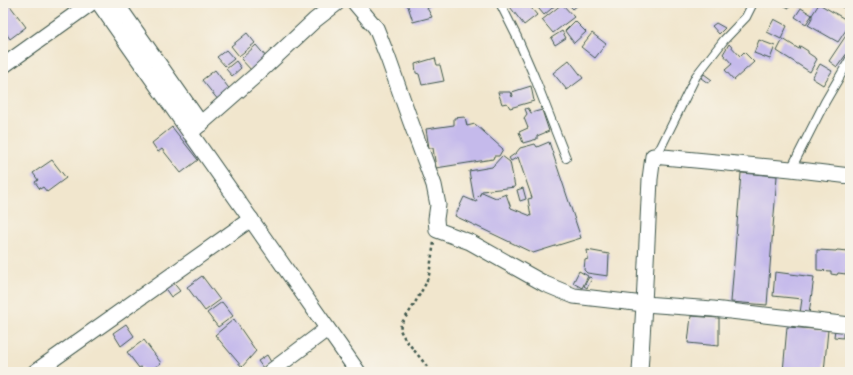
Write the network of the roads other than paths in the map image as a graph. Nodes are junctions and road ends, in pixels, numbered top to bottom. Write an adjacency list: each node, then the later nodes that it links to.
1 (91, 3): 11 (street)
2 (99, 3): 12 (street)
3 (116, 3): 12 (street)
4 (337, 3): 12 (street)
5 (355, 3): 18 (street)
6 (500, 3): 14 (lane)
7 (753, 3): 13 (lane)
8 (844, 3): 9 (lane)
9 (850, 4)
10 (850, 59): 15 (lane)
11 (3, 66)
12 (196, 129): 17 (street)
13 (653, 156): 15 (street); 18 (street)
14 (566, 158)
15 (791, 169): 16 (street)
16 (850, 176)
17 (251, 219): 20 (street); 21 (street)
18 (644, 304): 19 (street); 24 (street)
19 (850, 324)
20 (327, 329): 22 (street); 23 (street)
21 (35, 372)
22 (270, 372)
23 (358, 372)
24 (640, 372)

